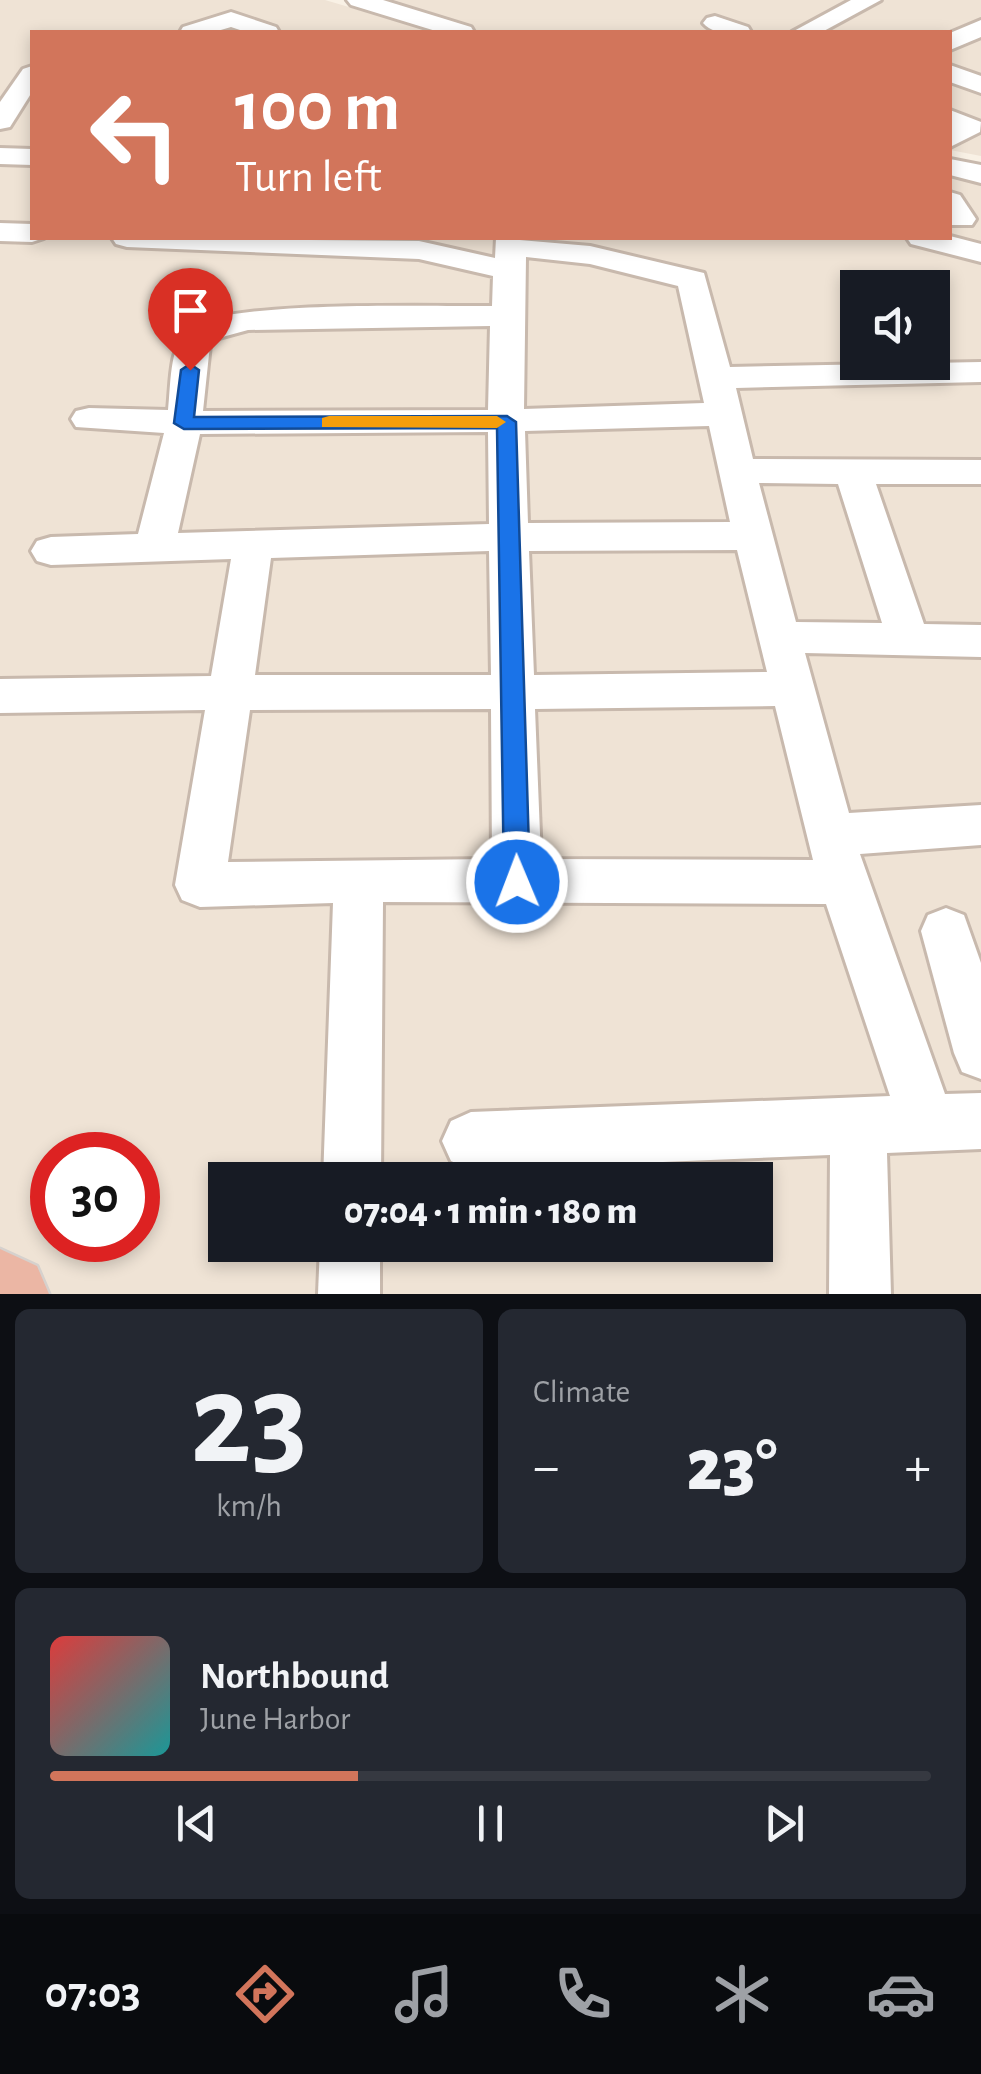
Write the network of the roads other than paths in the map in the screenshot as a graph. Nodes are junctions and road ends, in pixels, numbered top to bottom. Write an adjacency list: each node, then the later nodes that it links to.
1 (359, 0): 3 (street)
2 (869, 0): 11 (street)
3 (424, 20): 8 (street); 9 (street)
4 (715, 23): 10 (street)
5 (981, 27): 12 (street)
6 (198, 30): 7 (street)
7 (261, 30)
8 (397, 30)
9 (456, 30)
10 (734, 30)
11 (824, 30)
12 (952, 41)
13 (952, 74): 14 (street)
14 (981, 85)
15 (0, 156): 16 (street)
16 (30, 157)
17 (952, 167): 18 (street)
18 (981, 174)
19 (0, 232): 20 (street)
20 (30, 233)
21 (226, 240): 23 (street)
22 (930, 240): 25 (street)
23 (276, 241): 24 (street)
24 (509, 251): 26 (street); 28 (street)
25 (981, 253)
26 (507, 316): 30 (street); 31 (street)
27 (981, 372): 28 (street)
28 (722, 396): 30 (street); 32 (street)
29 (89, 419): 31 (street)
30 (507, 422): 31 (street); 36 (street)
31 (184, 423): 38 (street)
32 (739, 471): 33 (street); 35 (street)
33 (853, 472): 34 (street); 41 (street)
34 (981, 472)
35 (753, 536): 36 (street); 40 (street)
36 (510, 537): 37 (street); 45 (street)
37 (254, 542): 38 (street); 44 (street)
38 (156, 546): 39 (street)
39 (51, 551)
40 (780, 638): 41 (street); 43 (street)
41 (908, 640): 42 (street)
42 (981, 641)
43 (793, 689): 45 (street); 48 (street)
44 (232, 690): 45 (street); 46 (street); 49 (street)
45 (514, 695): 50 (street)
46 (0, 696)
47 (981, 825): 48 (street)
48 (838, 858): 50 (street); 53 (street)
49 (358, 880): 50 (street); 56 (street)
50 (517, 882)
51 (946, 930): 52 (street)
52 (981, 1052)
53 (954, 1122): 54 (street)
54 (858, 1125): 55 (street); 61 (street)
55 (471, 1141)
56 (352, 1162)
57 (350, 1262): 60 (street)
58 (0, 1289): 59 (highway)
59 (9, 1294)
60 (349, 1294)
61 (860, 1294)

